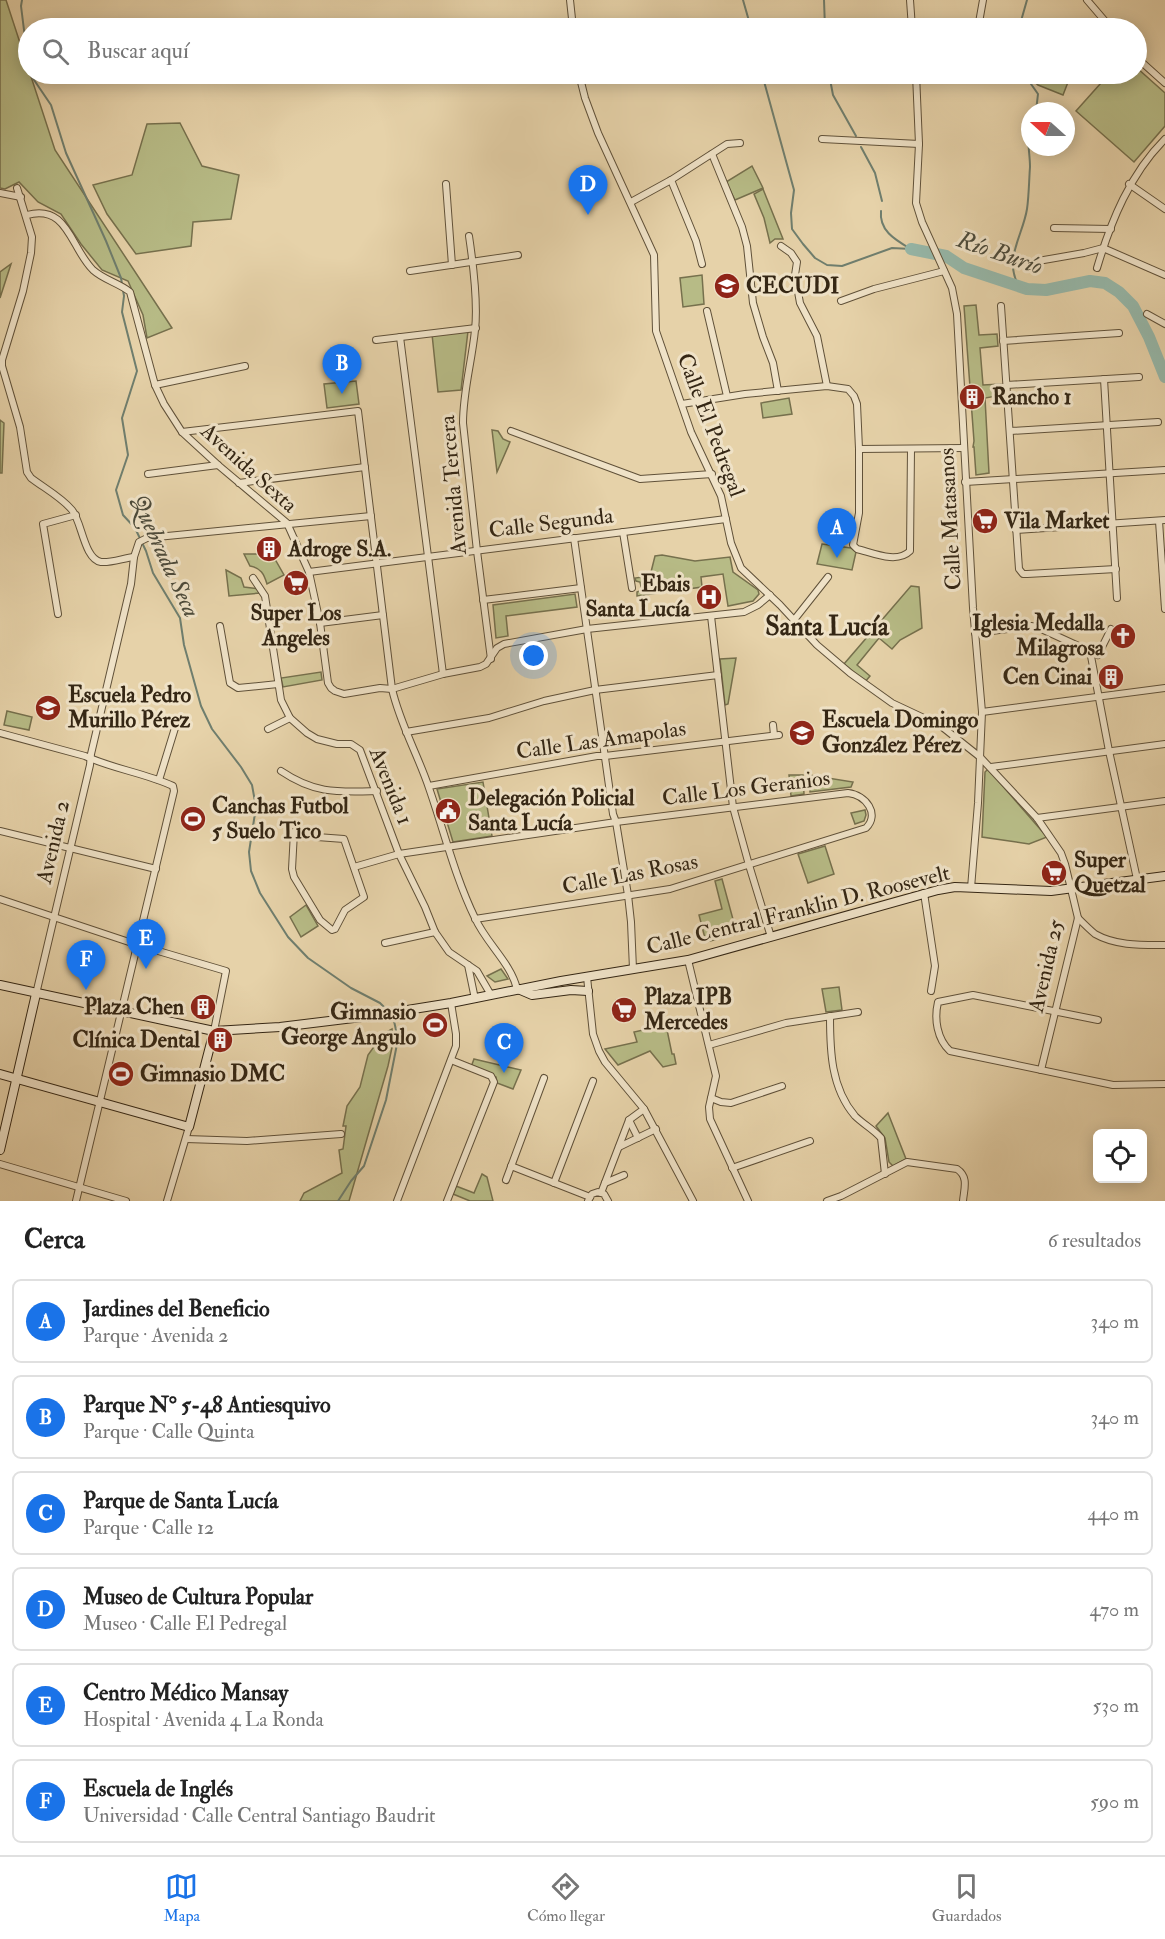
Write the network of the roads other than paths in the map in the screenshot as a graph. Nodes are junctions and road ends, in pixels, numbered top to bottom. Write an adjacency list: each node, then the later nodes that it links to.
1 (570, 0): 5 (street)
2 (910, 0): 6 (street)
3 (983, 0): 7 (street)
4 (1087, 0): 8 (street)
5 (572, 18)
6 (911, 18)
7 (980, 18)
8 (1102, 18)
9 (1147, 66): 10 (street)
10 (1165, 83)
11 (582, 84): 24 (street, Calle El Pedregal)
12 (917, 84): 16 (street)
13 (822, 139): 16 (street)
14 (1165, 139): 20 (street)
15 (740, 143): 17 (street)
16 (920, 144): 39 (street, Calle Matasanos)
17 (712, 154): 18 (street); 57 (street)
18 (671, 180): 24 (street); 35 (street)
19 (446, 184): 36 (street)
20 (1129, 184): 25 (street); 28 (street)
21 (17, 188): 23 (street)
22 (0, 193): 23 (street)
23 (21, 197): 26 (street)
24 (631, 202): 59 (street, Calle El Pedregal)
25 (1165, 208)
26 (27, 215): 54 (street, Avenida Sexta); 77 (street)
27 (1054, 228): 28 (street)
28 (1110, 229): 31 (street)
29 (469, 236): 33 (street, Avenida Tercera)
30 (781, 246): 56 (street)
31 (1103, 248): 34 (street); 37 (street); 40 (street)
32 (518, 255): 33 (street)
33 (473, 261): 36 (street); 46 (street, Avenida Tercera)
34 (1038, 261)
35 (702, 264)
36 (452, 265): 38 (street)
37 (1097, 268)
38 (410, 271)
39 (944, 272): 41 (street); 65 (street, Calle Matasanos)
40 (1165, 275)
41 (841, 301)
42 (1001, 306): 50 (street)
43 (707, 311): 58 (street)
44 (1147, 314): 45 (street)
45 (1165, 324)
46 (476, 328): 48 (street); 86 (street, Avenida Tercera)
47 (1119, 333): 50 (street)
48 (400, 337): 49 (street); 88 (street)
49 (376, 340)
50 (1003, 340): 55 (street)
51 (245, 366): 54 (street)
52 (1139, 377): 53 (street)
53 (1104, 379): 55 (street); 61 (street)
54 (155, 385): 64 (street, Avenida Sexta)
55 (1007, 385): 63 (street)
56 (827, 386): 57 (street); 66 (street)
57 (778, 391): 58 (street)
58 (727, 396): 59 (street)
59 (682, 404): 73 (street, Calle El Pedregal)
60 (1158, 422): 61 (street)
61 (1107, 425): 63 (street); 71 (street)
62 (511, 431): 73 (street)
63 (1010, 431): 74 (street)
64 (182, 432): 68 (street, Avenida Sexta); 69 (street)
65 (964, 448): 67 (street); 75 (street, Calle Matasanos)
66 (859, 449): 67 (street); 67 (street)
67 (911, 449)
68 (218, 465): 72 (street); 76 (street, Avenida Sexta)
69 (365, 467): 76 (street); 78 (street)
70 (1165, 470): 71 (street)
71 (1110, 473): 74 (street); 82 (street)
72 (148, 474)
73 (712, 474): 79 (street, Calle El Pedregal)
74 (1012, 479): 75 (street); 83 (street)
75 (965, 482): 109 (street, Calle Matasanos)
76 (239, 483): 81 (street, Avenida Sexta)
77 (76, 515): 87 (street); 101 (street)
78 (371, 516): 81 (street); 89 (street)
79 (726, 519): 84 (street, Calle Segunda); 97 (street, Calle El Pedregal)
80 (1162, 520): 82 (street); 90 (street)
81 (287, 523): 87 (street, Avenida 2); 92 (street, Avenida Sexta)
82 (1113, 524): 83 (street); 91 (street)
83 (1016, 530): 91 (street)
84 (623, 532): 85 (street, Calle Segunda); 96 (street)
85 (574, 538): 86 (street, Calle Segunda); 95 (street)
86 (477, 551): 88 (street, Calle Segunda); 99 (street, Avenida Tercera)
87 (134, 557): 131 (street, Avenida 2)
88 (428, 558): 89 (street, Calle Segunda); 112 (street)
89 (377, 564): 92 (street, Calle Segunda); 102 (street)
90 (1163, 565): 100 (street)
91 (1116, 569): 98 (street)
92 (309, 572): 105 (street, Avenida Sexta)
93 (828, 577): 104 (street)
94 (253, 578): 114 (street, Avenida 1)
95 (581, 588): 99 (street); 107 (street)
96 (632, 588)
97 (770, 595): 103 (street); 104 (street, Calle El Pedregal)
98 (1117, 598)
99 (483, 600): 111 (street, Avenida Tercera)
100 (1165, 609)
101 (58, 614)
102 (383, 615): 105 (street); 116 (street)
103 (711, 616): 107 (street); 113 (street)
104 (794, 620): 130 (street, Calle El Pedregal)
105 (320, 623): 116 (street, Avenida Sexta)
106 (220, 626): 114 (street)
107 (587, 629): 111 (street); 117 (street)
108 (1111, 629): 110 (street)
109 (975, 633): 110 (street); 119 (street, Calle Matasanos)
110 (1090, 651): 118 (street)
111 (491, 659): 112 (street)
112 (443, 674): 116 (street)
113 (718, 675): 117 (street); 126 (street)
114 (278, 684): 120 (street, Avenida 1)
115 (1165, 688): 118 (street)
116 (392, 689): 124 (street)
117 (595, 690): 124 (street); 129 (street)
118 (1099, 696): 119 (street); 128 (street)
119 (982, 712): 130 (street, Calle Matasanos)
120 (290, 718): 123 (street); 136 (street, Avenida 1)
121 (774, 725): 126 (street, Calle Las Amapolas)
122 (175, 728): 134 (street)
123 (268, 729)
124 (406, 732): 135 (street)
125 (0, 734): 131 (street)
126 (725, 741): 129 (street, Calle Las Amapolas); 138 (street)
127 (1165, 744): 128 (street)
128 (1109, 751): 132 (street); 139 (street)
129 (605, 756): 135 (street, Calle Las Amapolas); 141 (street)
130 (980, 757): 132 (street, Avenida 25); 152 (street, Calle Matasanos)
131 (91, 759): 134 (street); 145 (street, Avenida 2)
132 (991, 767): 140 (street, Avenida 25)
133 (281, 771): 136 (street)
134 (159, 780): 149 (street)
135 (429, 786): 144 (street)
136 (377, 792): 146 (street, Avenida 1)
137 (1165, 801): 139 (street)
138 (733, 807): 141 (street, Calle Los Geranios); 142 (street, Calle Los Geranios); 147 (street)
139 (1122, 807): 140 (street); 151 (street)
140 (1037, 818): 153 (street, Avenida 25)
141 (616, 822): 144 (street, Calle Los Geranios); 155 (street)
142 (857, 830): 147 (street, Calle Las Rosas)
143 (0, 831): 145 (street)
144 (448, 847): 146 (street, Calle Los Geranios); 159 (street)
145 (70, 849): 149 (street); 157 (street, Avenida 2)
146 (399, 854): 148 (street, Calle Los Geranios); 160 (street, Avenida 1)
147 (749, 865): 155 (street, Calle Las Rosas); 161 (street)
148 (354, 867): 148 (street)
149 (156, 869): 163 (street)
150 (1165, 876): 151 (main road, Calle Central Franklin D. Roosevelt)
151 (1137, 879): 153 (main road, Calle Central Franklin D. Roosevelt)
152 (971, 888): 153 (main road, Calle Central Franklin D. Roosevelt); 154 (main road, Calle Central Franklin D. Roosevelt)
153 (1070, 888): 158 (street, Avenida 25)
154 (924, 893): 161 (main road, Calle Central Franklin D. Roosevelt); 172 (street)
155 (628, 896): 159 (street, Calle Las Rosas); 167 (street)
156 (0, 899): 157 (street)
157 (54, 917): 163 (street); 173 (street, Avenida 2)
158 (1077, 918): 164 (street); 179 (street, Avenida 25)
159 (475, 920): 170 (street)
160 (435, 932): 162 (street); 166 (street, Avenida 1)
161 (771, 937): 165 (main road, Calle Central Franklin D. Roosevelt)
162 (385, 943)
163 (138, 945): 177 (street); 182 (street)
164 (1165, 945)
165 (688, 960): 167 (main road, Calle Central Franklin D. Roosevelt); 183 (street)
166 (468, 965): 174 (street, Avenida 1); 175 (street)
167 (633, 969): 168 (main road, Calle Central Franklin D. Roosevelt)
168 (586, 977): 170 (main road, Calle Central Franklin D. Roosevelt); 171 (street)
169 (0, 985): 173 (main road, Calle Central Franklin D. Roosevelt)
170 (517, 989): 171 (main road); 174 (main road, Calle Central Franklin D. Roosevelt)
171 (588, 991): 194 (street)
172 (931, 991)
173 (36, 994): 177 (main road, Calle Central Franklin D. Roosevelt); 187 (main road, Avenida 2)
174 (491, 995): 175 (main road, Calle Central Franklin D. Roosevelt)
175 (475, 999): 176 (main road, Calle Central Franklin D. Roosevelt)
176 (451, 1003): 182 (main road, Calle Central Franklin D. Roosevelt); 184 (street)
177 (122, 1012): 182 (main road, Calle Central Franklin D. Roosevelt); 193 (street)
178 (858, 1012): 180 (street)
179 (1053, 1012): 181 (street); 185 (street, Avenida 25); 185 (street)
180 (830, 1016): 183 (street); 207 (street)
181 (1098, 1020)
182 (214, 1031): 196 (main road)
183 (709, 1045): 192 (street)
184 (451, 1060): 218 (street); 219 (street)
185 (1041, 1070): 190 (street)
186 (0, 1074): 187 (main road)
187 (16, 1078): 193 (main road); 203 (main road, Avenida 2)
188 (544, 1078): 205 (street)
189 (593, 1081): 210 (street)
190 (1165, 1084)
191 (782, 1086): 192 (street)
192 (711, 1098): 206 (street)
193 (100, 1103): 196 (main road); 212 (street)
194 (644, 1109): 195 (street); 197 (street)
195 (629, 1119): 199 (street); 202 (street)
196 (189, 1127): 200 (street)
197 (656, 1129): 199 (street); 221 (street)
198 (340, 1134): 200 (street)
199 (638, 1138): 202 (street)
200 (186, 1139): 217 (street)
201 (810, 1141): 206 (street)
202 (618, 1148): 211 (street)
203 (0, 1150)
204 (0, 1164): 212 (street)
205 (511, 1166): 209 (street); 210 (street)
206 (732, 1168): 222 (street)
207 (885, 1174): 223 (street); 224 (street)
208 (624, 1175): 211 (street)
209 (506, 1180)
210 (554, 1183): 214 (street)
211 (605, 1184): 213 (street)
212 (80, 1187): 215 (street); 216 (street)
213 (601, 1192): 214 (street); 220 (street)
214 (589, 1199)
215 (76, 1201)
216 (126, 1201)
217 (167, 1201)
218 (397, 1201)
219 (447, 1201)
220 (608, 1201)
221 (693, 1201)
222 (748, 1201)
223 (826, 1201)
224 (963, 1201)

